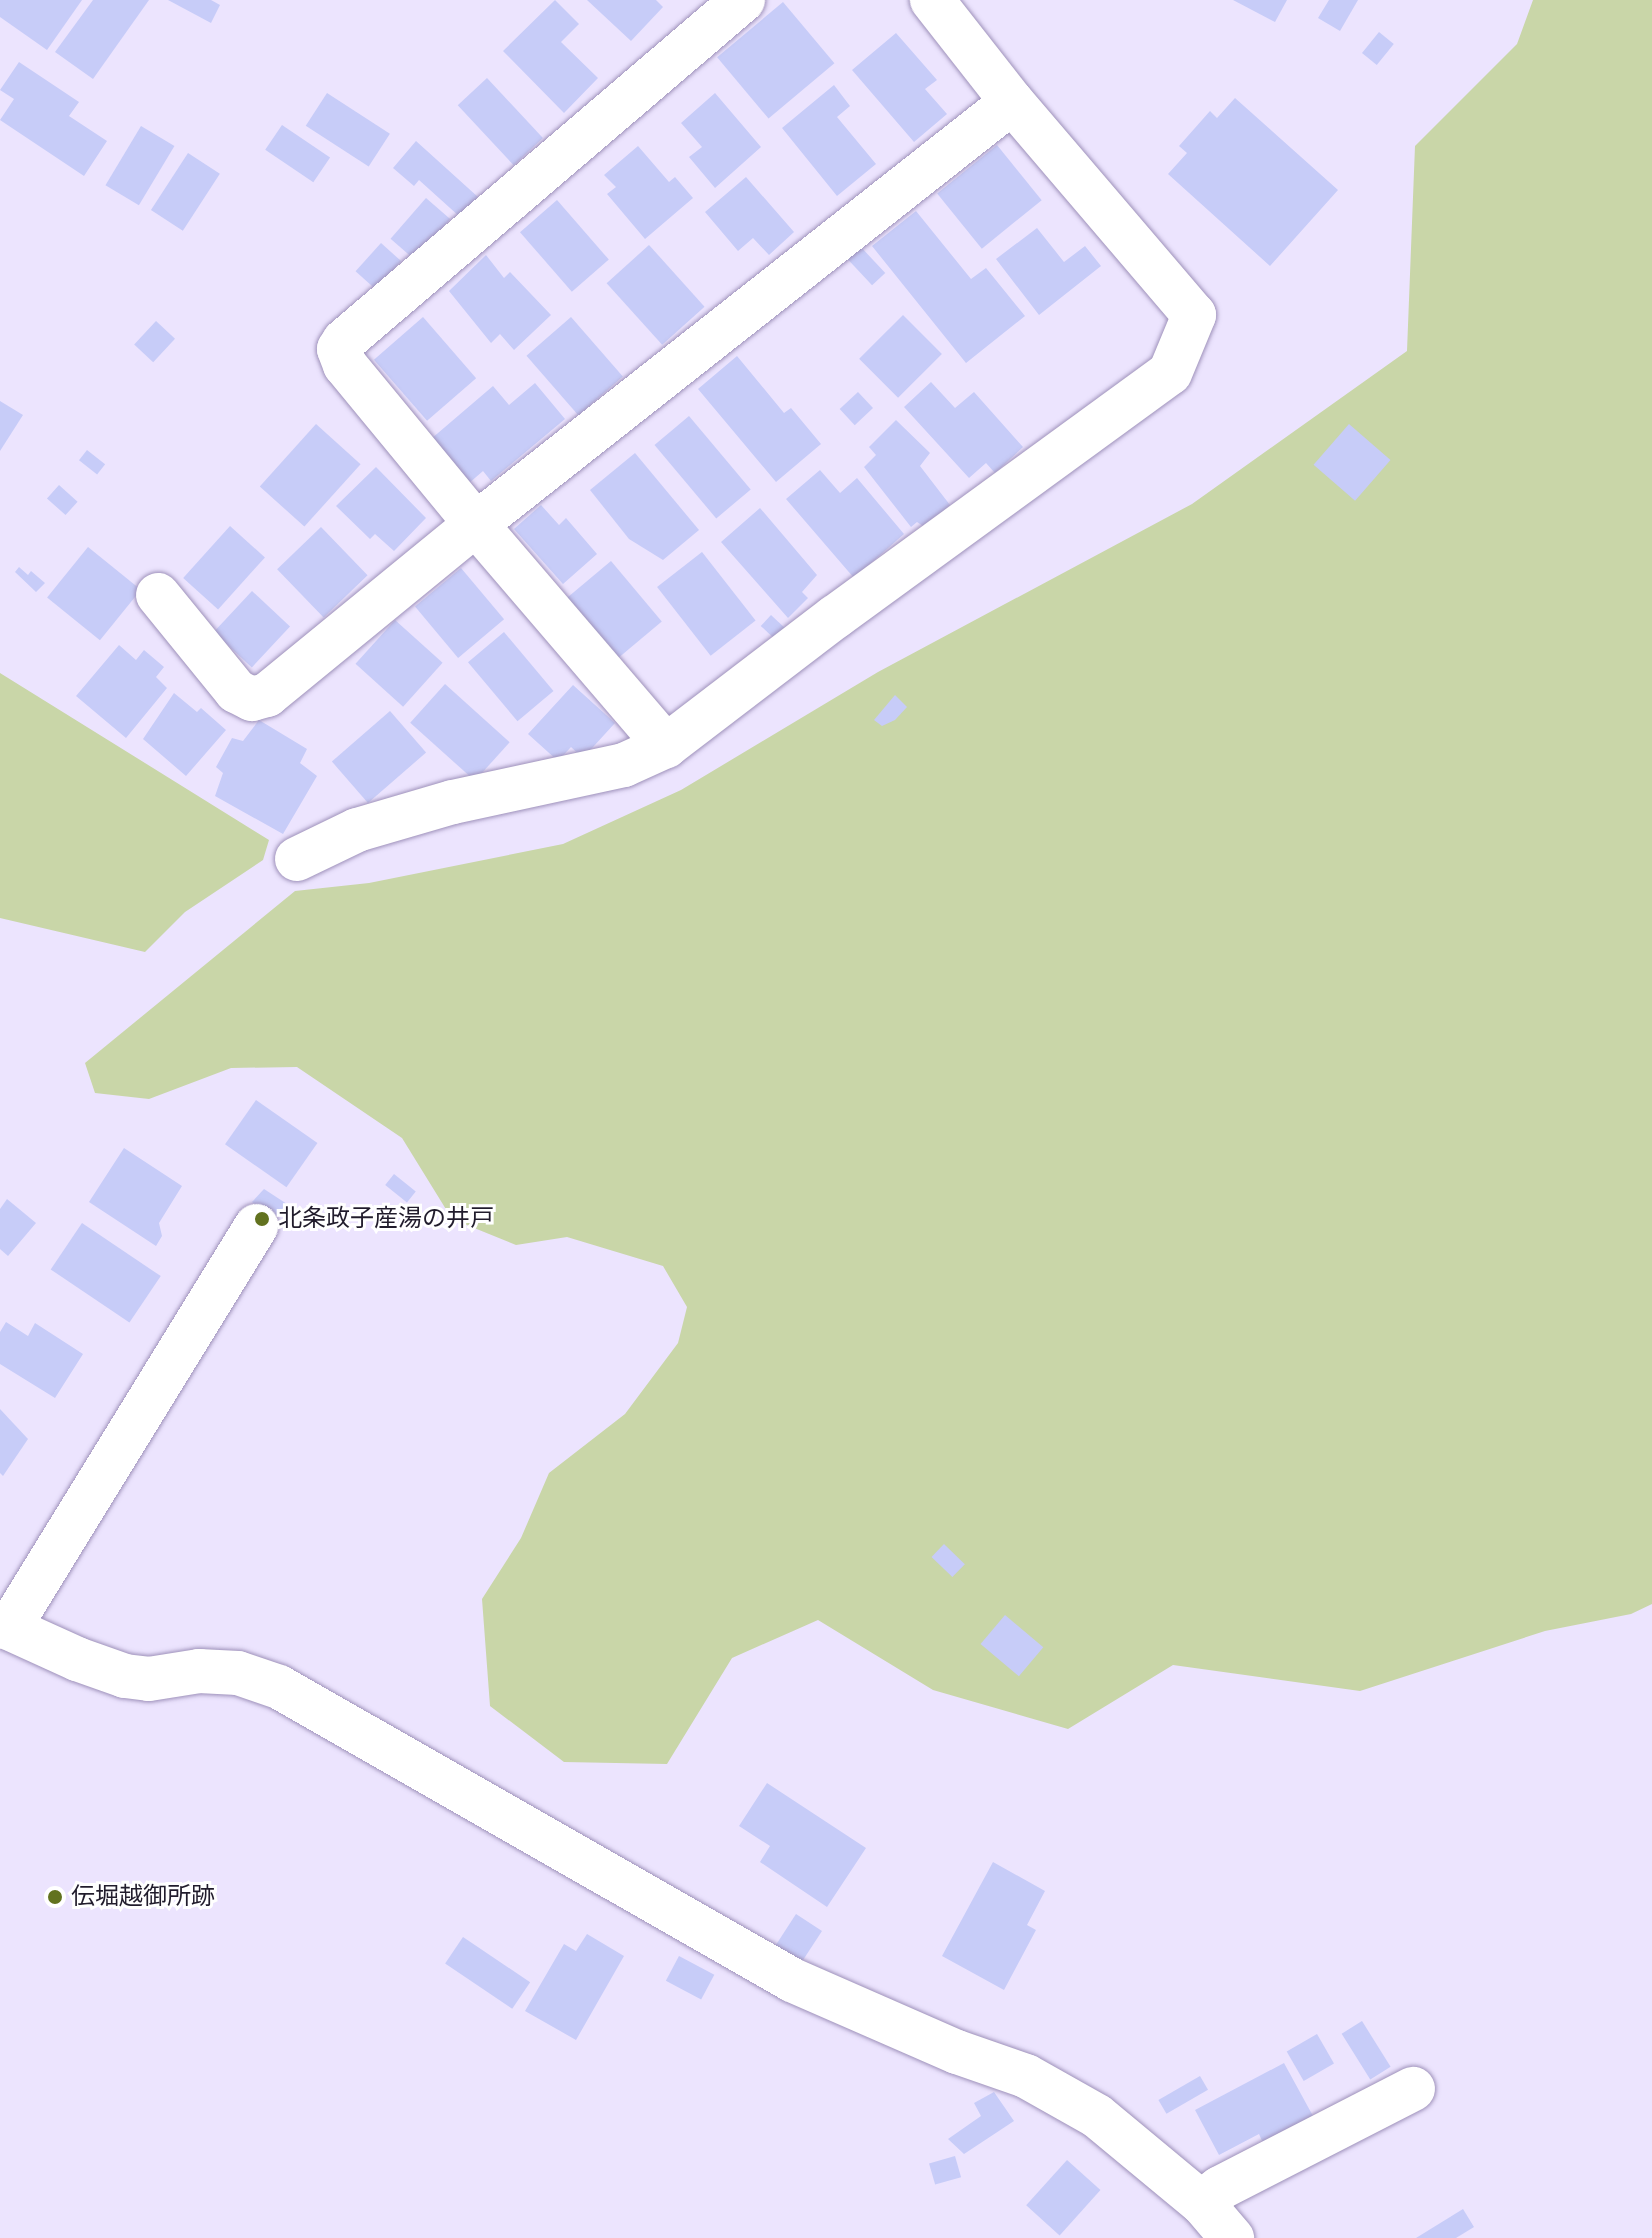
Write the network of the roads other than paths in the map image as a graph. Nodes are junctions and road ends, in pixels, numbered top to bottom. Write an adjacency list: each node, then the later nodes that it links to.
1 (743, 0): 4 (street)
2 (932, 0): 3 (street)
3 (1012, 102): 4 (street); 6 (street)
4 (476, 524): 5 (street); 6 (street)
5 (158, 595)
6 (666, 746): 7 (street)
7 (297, 859)
8 (256, 1226): 9 (street)
9 (4, 1626): 11 (street)
10 (1413, 2089): 11 (street)
11 (1201, 2202): 12 (street)
12 (1232, 2238)

